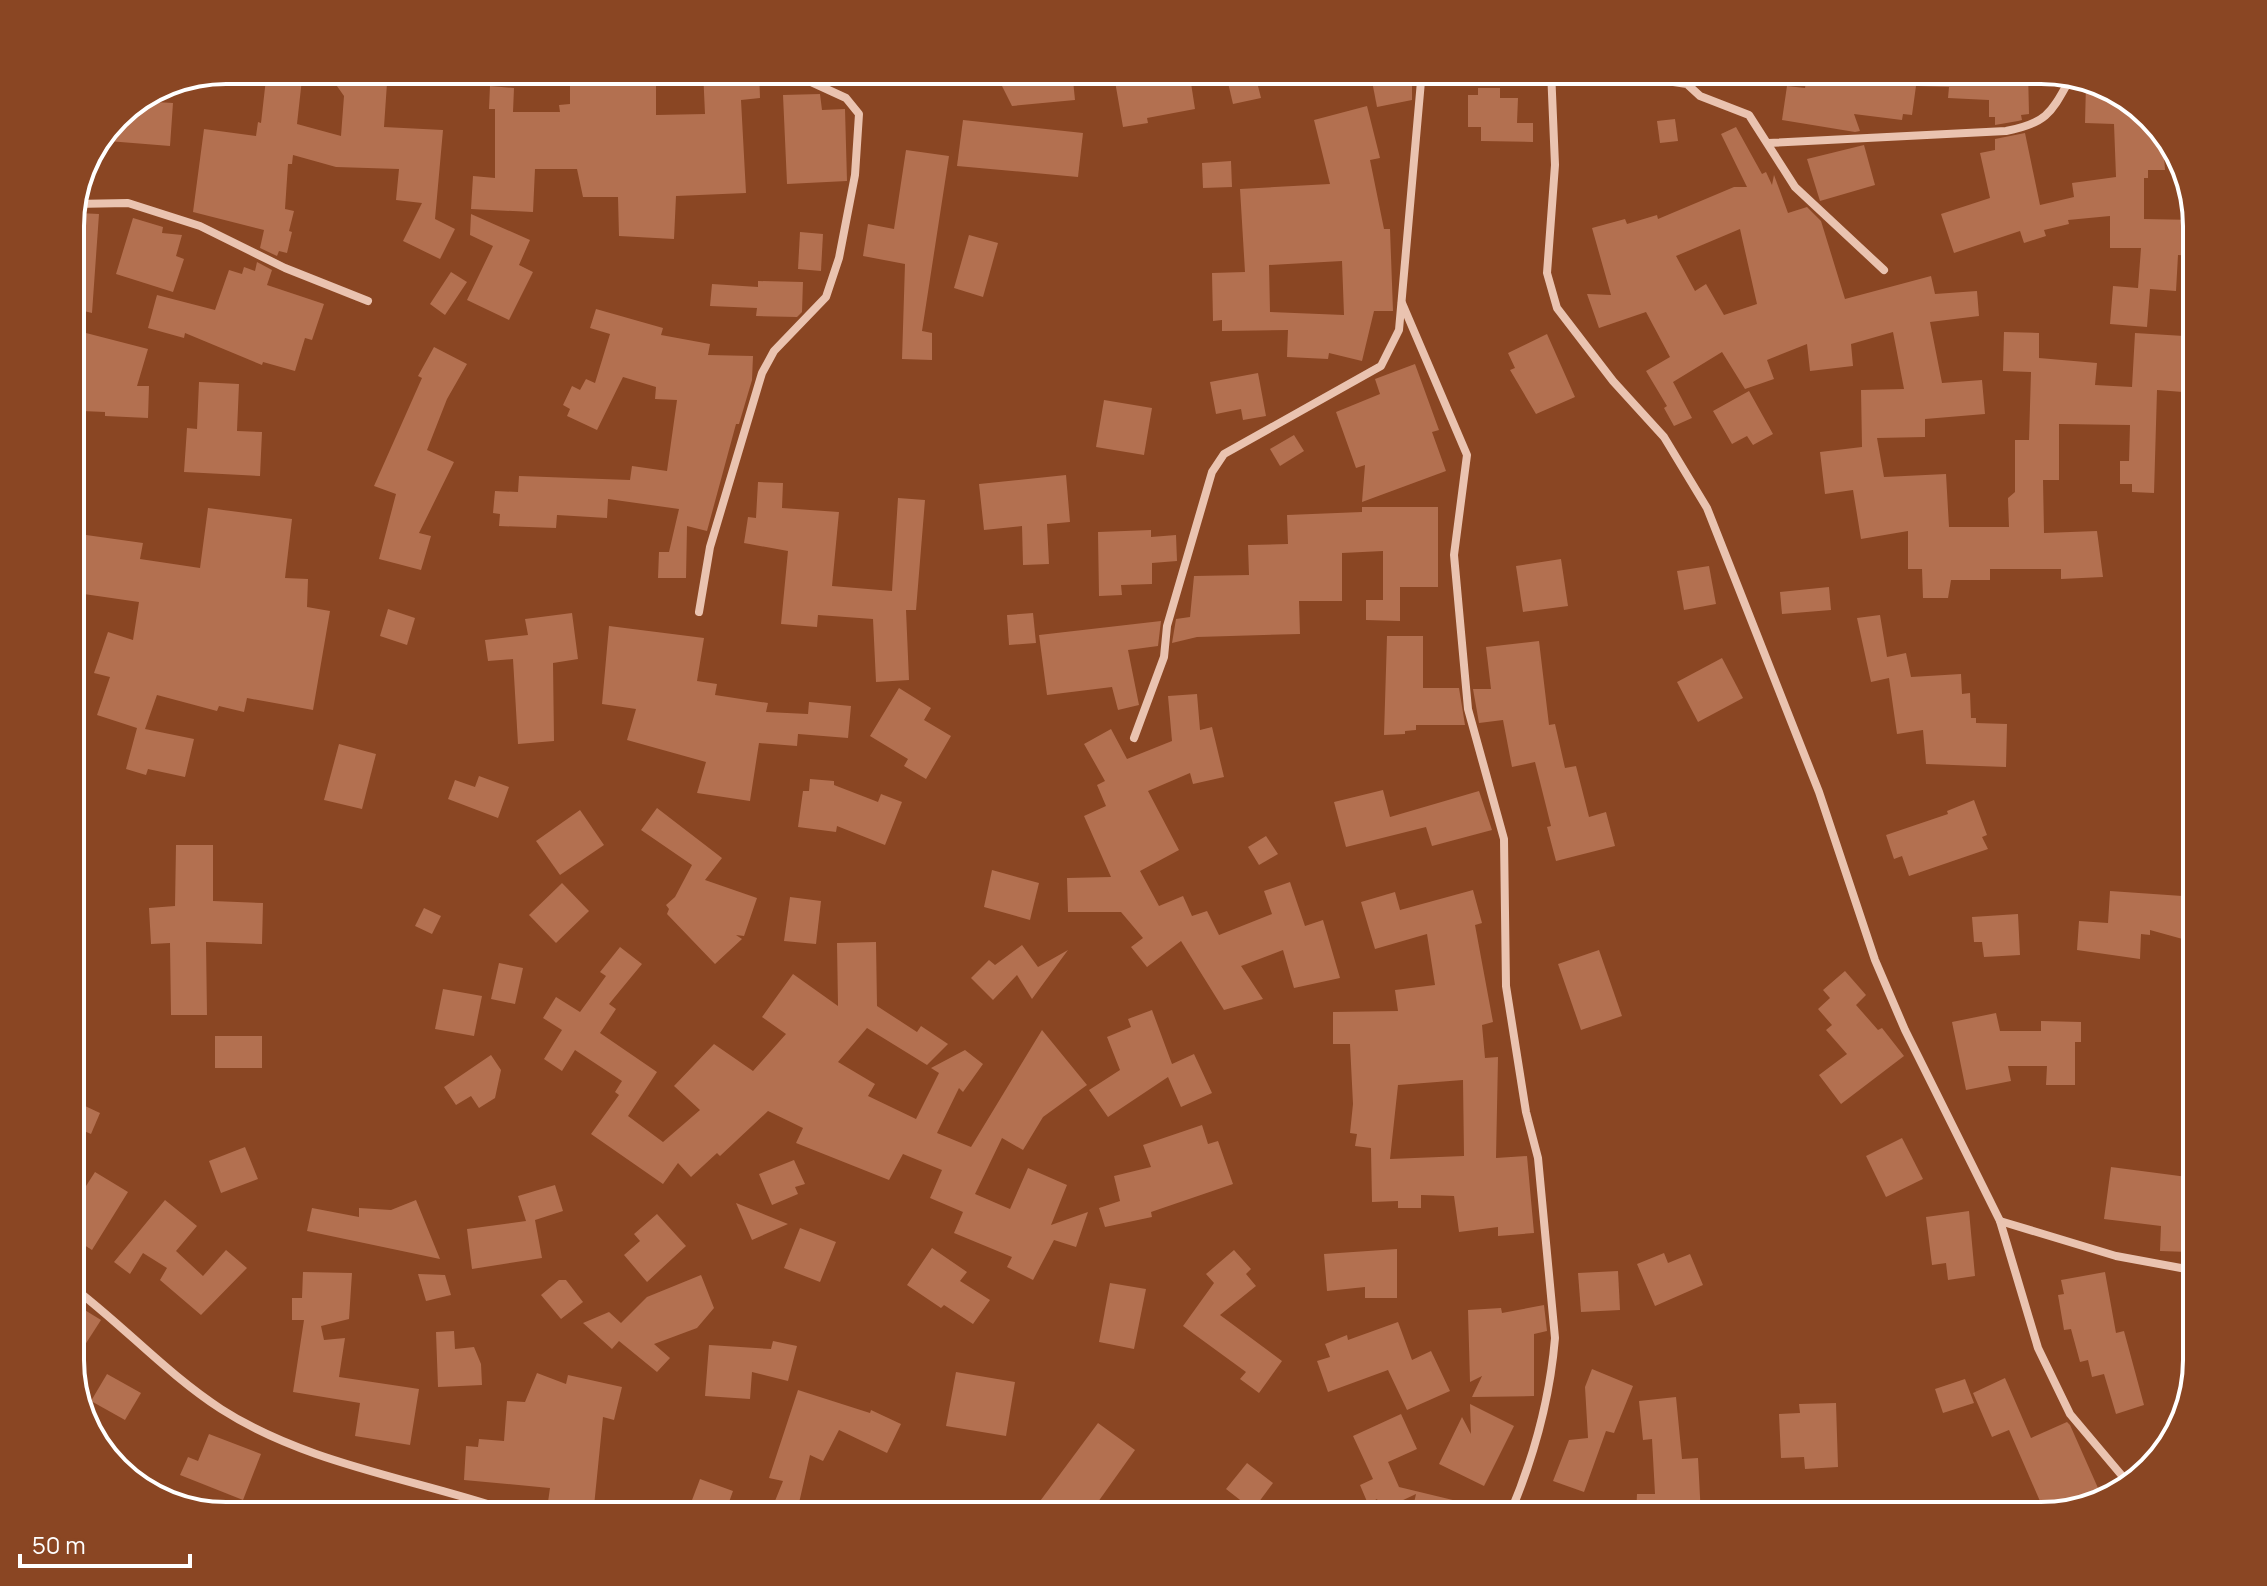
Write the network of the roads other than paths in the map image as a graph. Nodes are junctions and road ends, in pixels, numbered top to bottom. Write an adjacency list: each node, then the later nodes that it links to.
1 (816, 84): 11 (street)
2 (1421, 84): 10 (street)
3 (1552, 84): 13 (street)
4 (1687, 84): 6 (street)
5 (2066, 86): 6 (street)
6 (1768, 143): 8 (street)
7 (86, 204): 9 (street)
8 (1884, 270)
9 (368, 301)
10 (1402, 303): 12 (street); 18 (street)
11 (699, 612)
12 (1134, 738)
13 (2000, 1221): 14 (street); 16 (street)
14 (2183, 1268)
15 (84, 1296): 17 (street)
16 (2122, 1476)
17 (478, 1502)
18 (1515, 1502)

